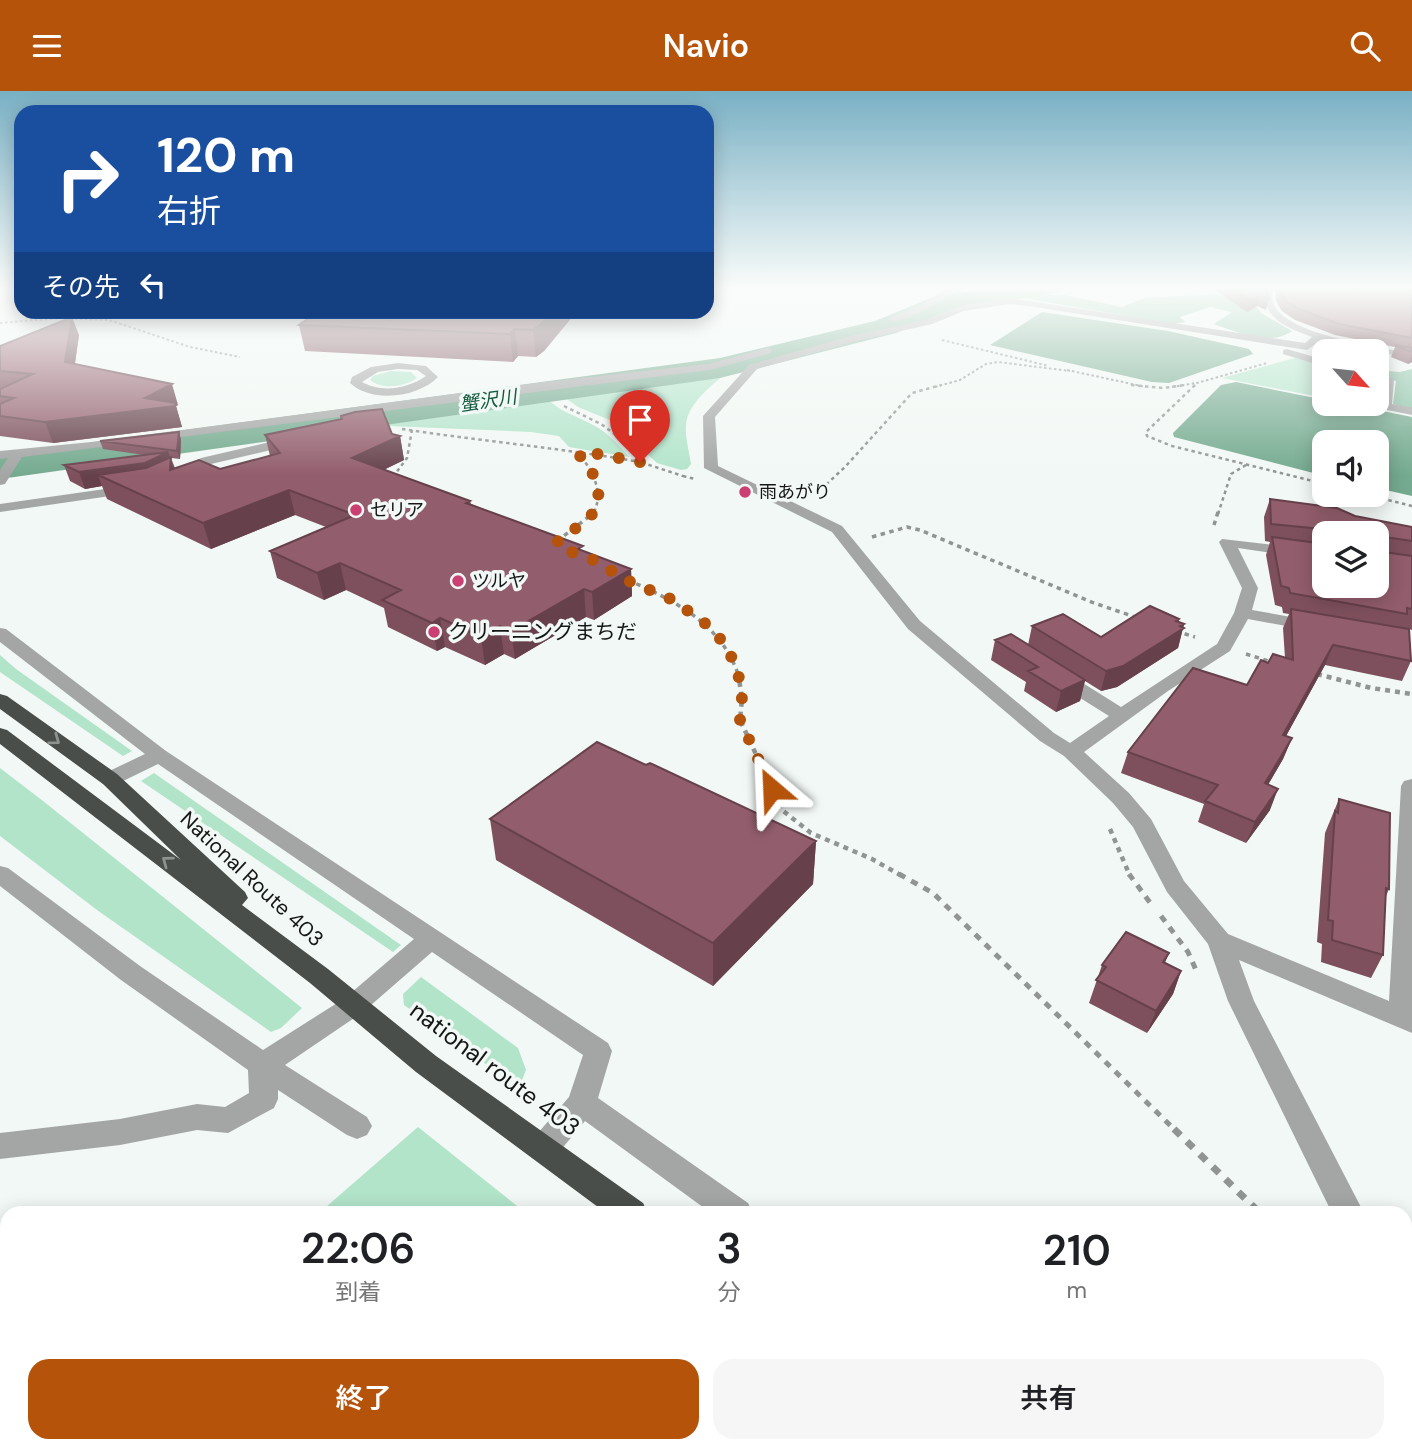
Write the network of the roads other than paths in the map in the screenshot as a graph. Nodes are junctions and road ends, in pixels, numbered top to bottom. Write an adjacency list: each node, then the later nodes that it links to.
1 (773, 350): 9 (street)
2 (815, 350): 24 (street)
3 (1279, 350): 6 (street)
4 (1380, 350): 5 (street)
5 (1412, 356)
6 (1312, 360)
7 (376, 390): 7 (street); 9 (street)
8 (1390, 408): 10 (street)
9 (367, 410): 13 (street)
10 (1412, 411)
11 (310, 436): 15 (street)
12 (0, 455): 13 (street)
13 (16, 456): 14 (street)
14 (2, 477)
15 (0, 508)
16 (1312, 554): 17 (street)
17 (1243, 613): 18 (street); 22 (street)
18 (1330, 629)
19 (0, 633): 25 (street)
20 (1040, 664): 22 (street)
21 (0, 701): 26 (highway, National Route 403, one-way to 26)
22 (1121, 715): 24 (street)
23 (0, 734): 31 (highway, National Route 403, one-way to 23)
24 (1071, 752): 30 (street)
25 (159, 755): 26 (street); 29 (street)
26 (110, 779): 31 (highway, National Route 403)
27 (1412, 786): 33 (street)
28 (0, 874): 34 (street)
29 (431, 939): 32 (street); 35 (street)
30 (1219, 941): 33 (street); 41 (street)
31 (319, 976): 32 (highway, national route 403)
32 (354, 1005): 34 (street); 38 (highway, national route 403)
33 (1406, 1020)
34 (262, 1065): 36 (street); 37 (street)
35 (582, 1103): 38 (street); 40 (street)
36 (356, 1126)
37 (0, 1146)
38 (543, 1149): 39 (highway, national route 403)
39 (622, 1206)
40 (727, 1206)
41 (1344, 1206)

